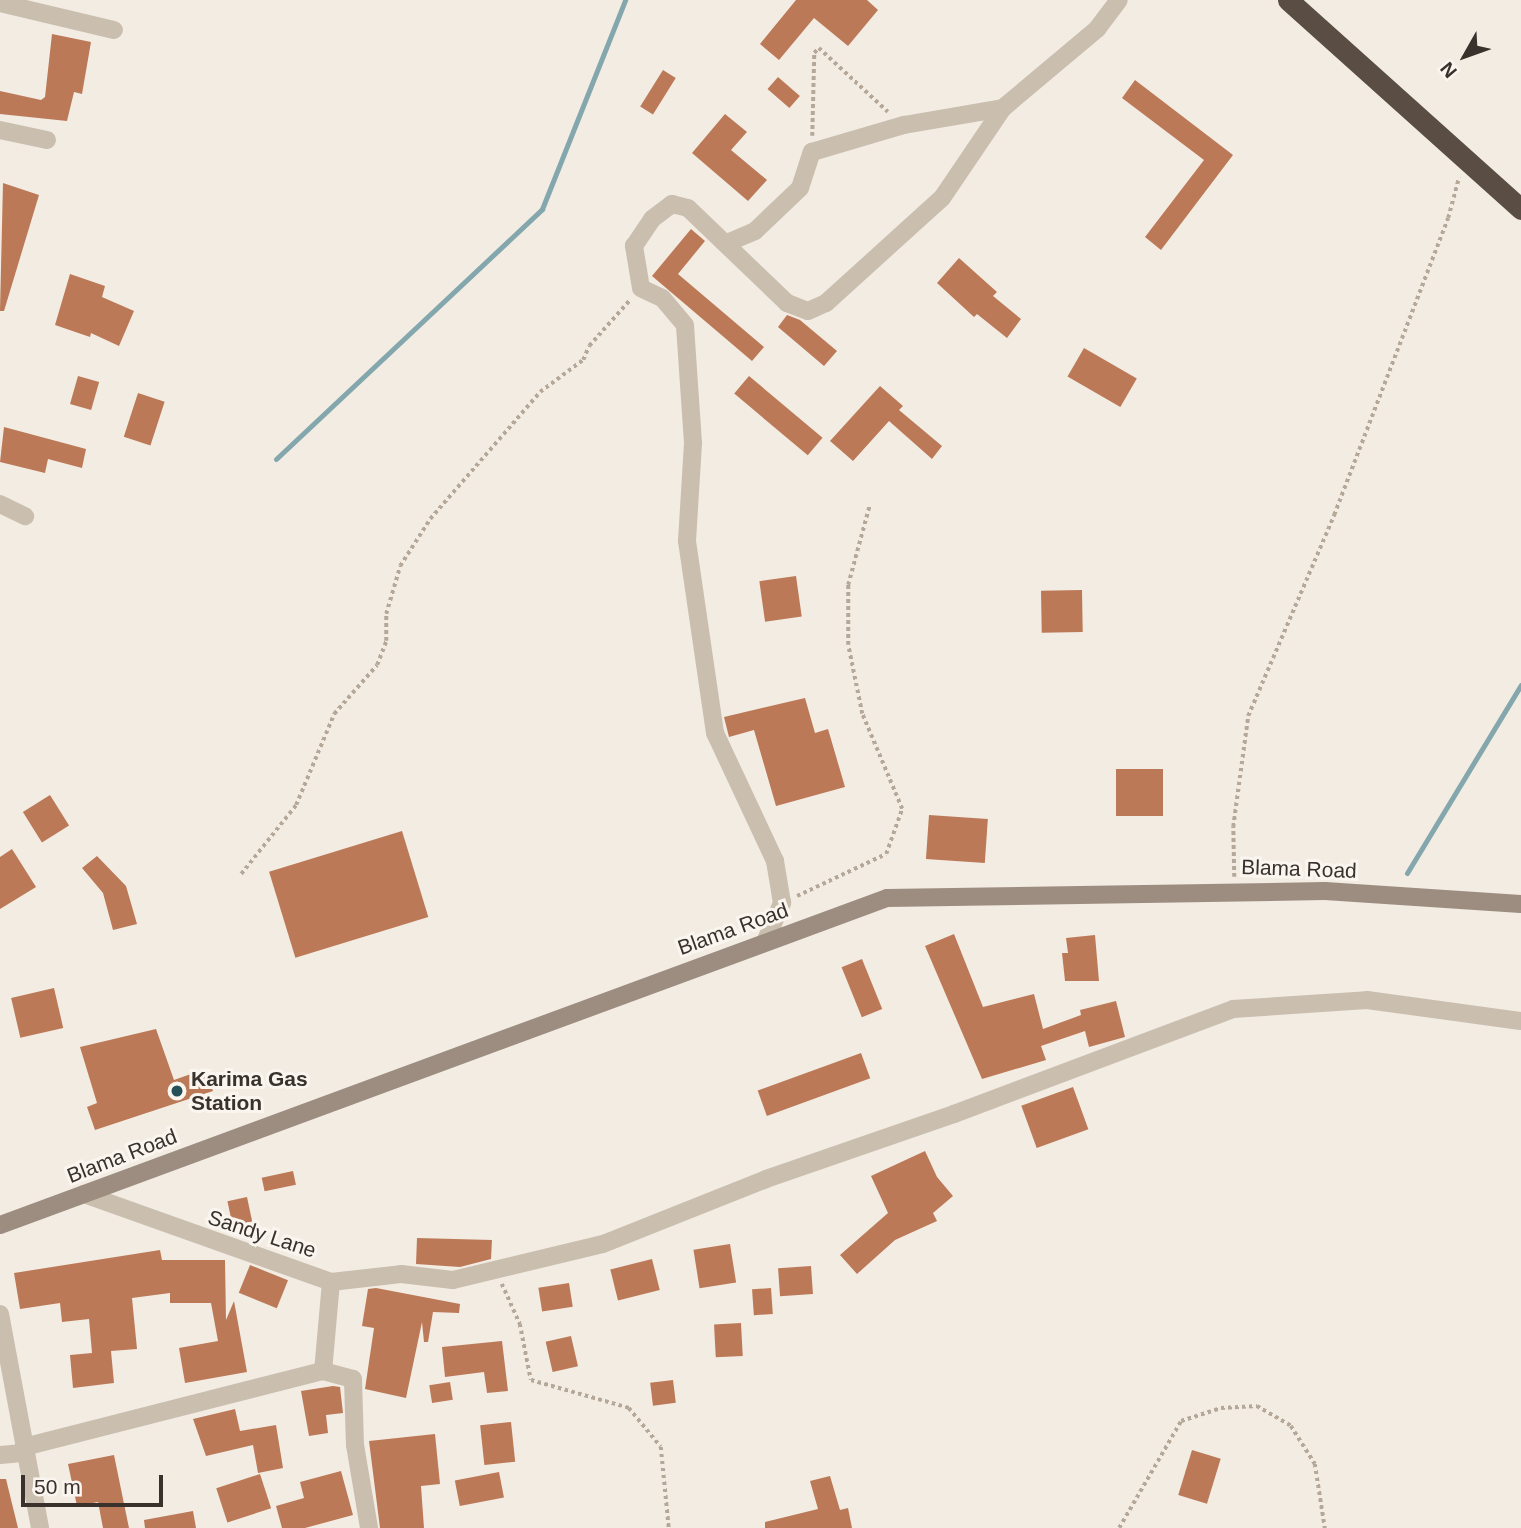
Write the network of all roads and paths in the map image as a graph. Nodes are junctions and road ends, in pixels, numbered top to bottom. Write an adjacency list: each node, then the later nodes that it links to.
1 (1119, 0): 5 (street)
2 (1288, 0): 10 (highway)
3 (0, 3): 4 (street)
4 (114, 30)
5 (1003, 108): 6 (street); 12 (street)
6 (904, 125): 9 (street); 9 (path)
7 (0, 130): 8 (street)
8 (47, 140)
9 (812, 152): 12 (street)
10 (1464, 155): 11 (highway); 18 (path)
11 (1521, 209)
12 (727, 243): 13 (street)
13 (641, 288): 17 (path); 19 (street)
14 (0, 504): 16 (street)
15 (869, 507): 19 (path)
16 (25, 516)
17 (241, 874)
18 (1234, 890): 20 (street, Blama Road); 21 (street, Blama Road)
19 (782, 903): 21 (street)
20 (1521, 904)
21 (765, 942): 23 (street, Blama Road)
22 (1521, 1021): 25 (street)
23 (84, 1194): 24 (street, Blama Road); 26 (street, Sandy Lane)
24 (0, 1225)
25 (496, 1270): 26 (street); 33 (path)
26 (331, 1282): 28 (street, Sandy Lane)
27 (0, 1314): 29 (street)
28 (323, 1371): 29 (street); 32 (street)
29 (24, 1450): 30 (street); 31 (street)
30 (0, 1455)
31 (40, 1528)
32 (369, 1528)
33 (669, 1528)
34 (1119, 1528): 35 (path)
35 (1325, 1528)

